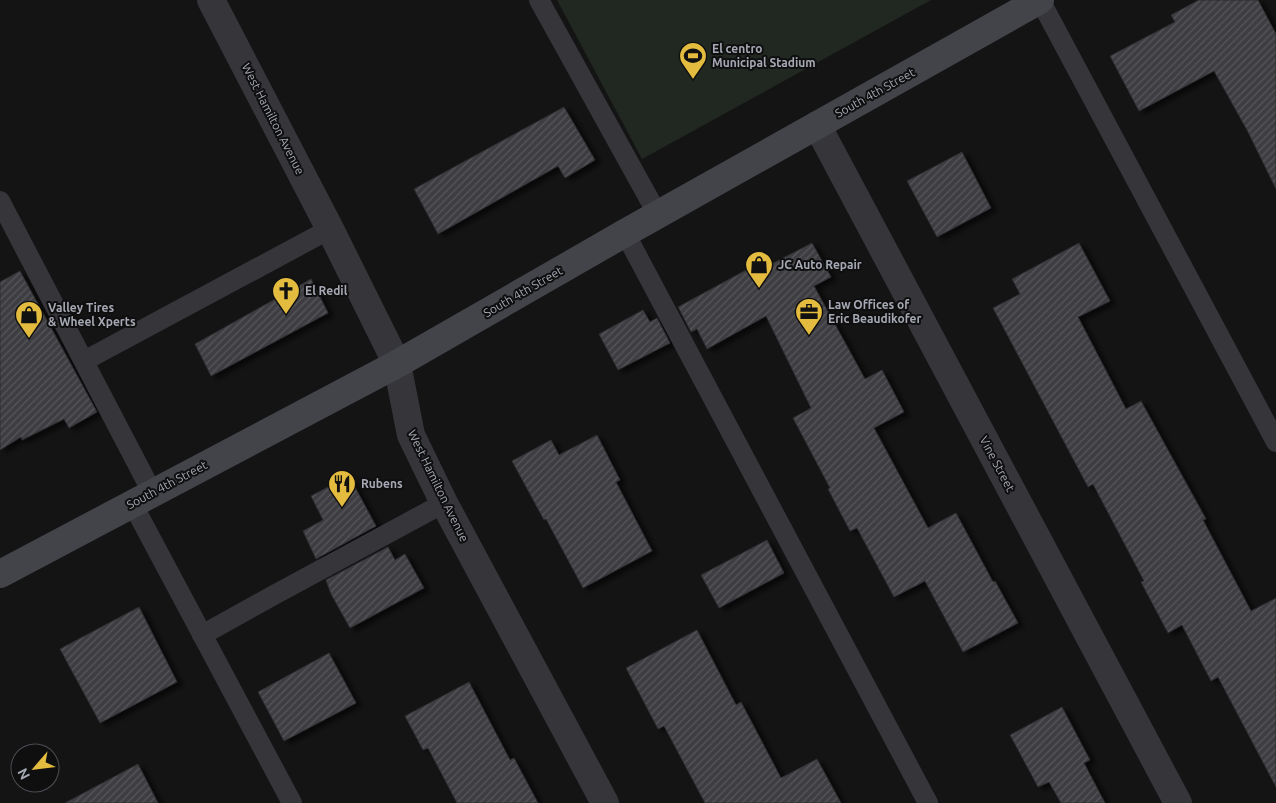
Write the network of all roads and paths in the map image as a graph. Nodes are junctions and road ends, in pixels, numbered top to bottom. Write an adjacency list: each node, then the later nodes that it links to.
1 (211, 0): 7 (street, West Hamilton Avenue)
2 (539, 0): 6 (lane)
3 (1040, 0): 4 (main road, South 4th Street); 11 (lane)
4 (817, 125): 6 (main road, South 4th Street); 19 (street, Vine Street)
5 (0, 201): 9 (lane)
6 (658, 215): 8 (main road, South 4th Street)
7 (330, 229): 9 (lane); 10 (street, West Hamilton Avenue)
8 (625, 233): 10 (main road, South 4th Street); 18 (lane)
9 (84, 361): 12 (lane)
10 (396, 364): 12 (main road, South 4th Street); 13 (street, West Hamilton Avenue)
11 (1276, 442)
12 (142, 498): 14 (main road, South 4th Street); 15 (lane)
13 (444, 503): 15 (lane); 17 (street, West Hamilton Avenue)
14 (0, 574)
15 (202, 635): 16 (lane)
16 (292, 803)
17 (605, 803)
18 (928, 803)
19 (1178, 803)

